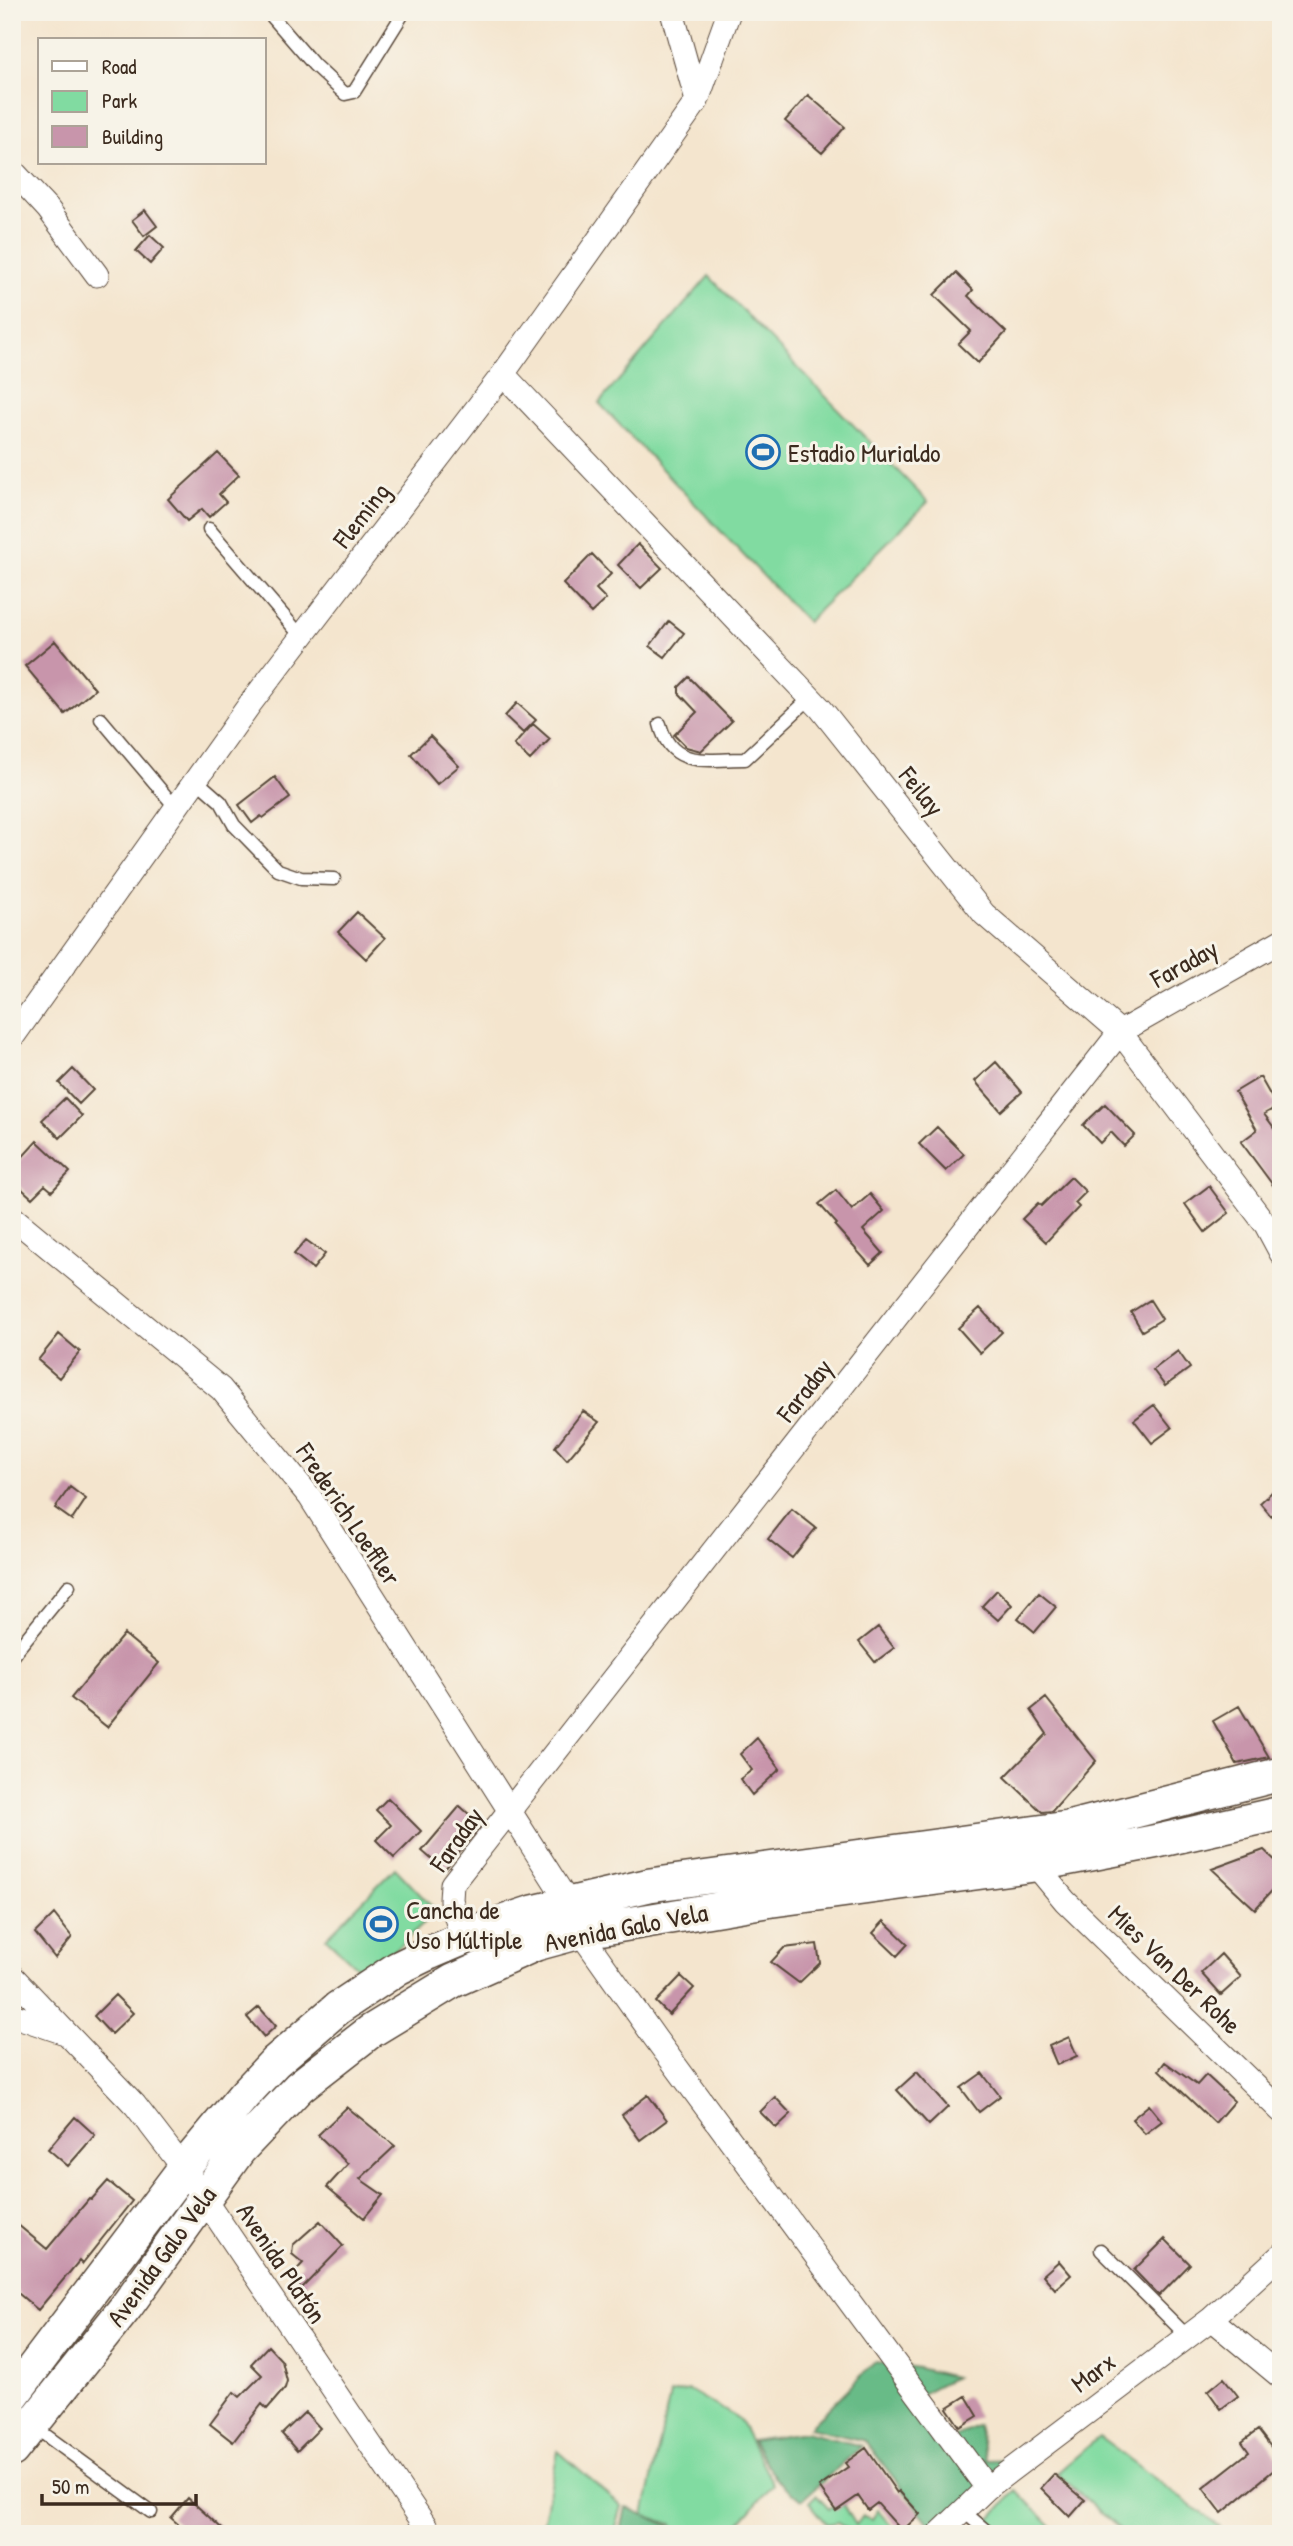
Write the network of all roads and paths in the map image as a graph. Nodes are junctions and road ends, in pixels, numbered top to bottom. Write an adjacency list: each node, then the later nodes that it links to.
1 (404, 12): 4 (lane)
2 (672, 12): 5 (street)
3 (729, 12): 5 (street, Fleming)
4 (269, 13)
5 (697, 101): 8 (street, Fleming)
6 (12, 170): 7 (street)
7 (97, 275)
8 (503, 374): 10 (street, Fleming); 11 (street, Feilay)
9 (209, 529): 10 (lane)
10 (301, 636): 14 (street, Fleming)
11 (810, 698): 13 (lane); 18 (street, Feilay)
12 (101, 719): 15 (lane)
13 (660, 723)
14 (196, 780): 15 (street, Fleming); 16 (lane)
15 (176, 808): 19 (street, Fleming)
16 (334, 879)
17 (1281, 941): 18 (street, Faraday)
18 (1119, 1032): 21 (street, Feilay); 25 (street, Faraday)
19 (12, 1038)
20 (12, 1217): 25 (street, Frederich Loeffler)
21 (1281, 1253)
22 (69, 1586): 23 (lane)
23 (12, 1656)
24 (1281, 1774): 27 (main road, Avenida Galo Vela)
25 (509, 1812): 29 (street, Frederich Loeffler); 30 (street, Faraday)
26 (1281, 1813): 28 (main road, Avenida Galo Vela)
27 (1014, 1835): 28 (street, Mies Van Der Rohe); 29 (main road, Avenida Galo Vela)
28 (1034, 1865): 29 (main road, Avenida Galo Vela); 34 (street, Mies Van Der Rohe)
29 (574, 1918): 30 (main road, Avenida Galo Vela); 36 (main road, Avenida Galo Vela); 44 (street, Frederich Loeffler)
30 (462, 1938): 35 (main road, Avenida Galo Vela)
31 (12, 1976): 33 (street, Avenida Platón)
32 (12, 2015): 33 (street)
33 (64, 2033): 35 (street, Avenida Platón)
34 (1278, 2101)
35 (185, 2170): 36 (street, Avenida Platón); 42 (main road, Avenida Galo Vela)
36 (205, 2198): 43 (main road, Avenida Galo Vela); 47 (street, Avenida Platón)
37 (1101, 2250): 40 (lane)
38 (1281, 2255): 39 (street, Marx)
39 (1211, 2319): 40 (street, Marx); 41 (street)
40 (1187, 2336): 44 (street, Marx)
41 (1281, 2377)
42 (12, 2396)
43 (22, 2438): 46 (lane)
44 (987, 2487): 45 (street, Marx)
45 (963, 2511): 48 (street, Marx); 49 (lane)
46 (151, 2512)
47 (431, 2534)
48 (939, 2534)
49 (990, 2534)

